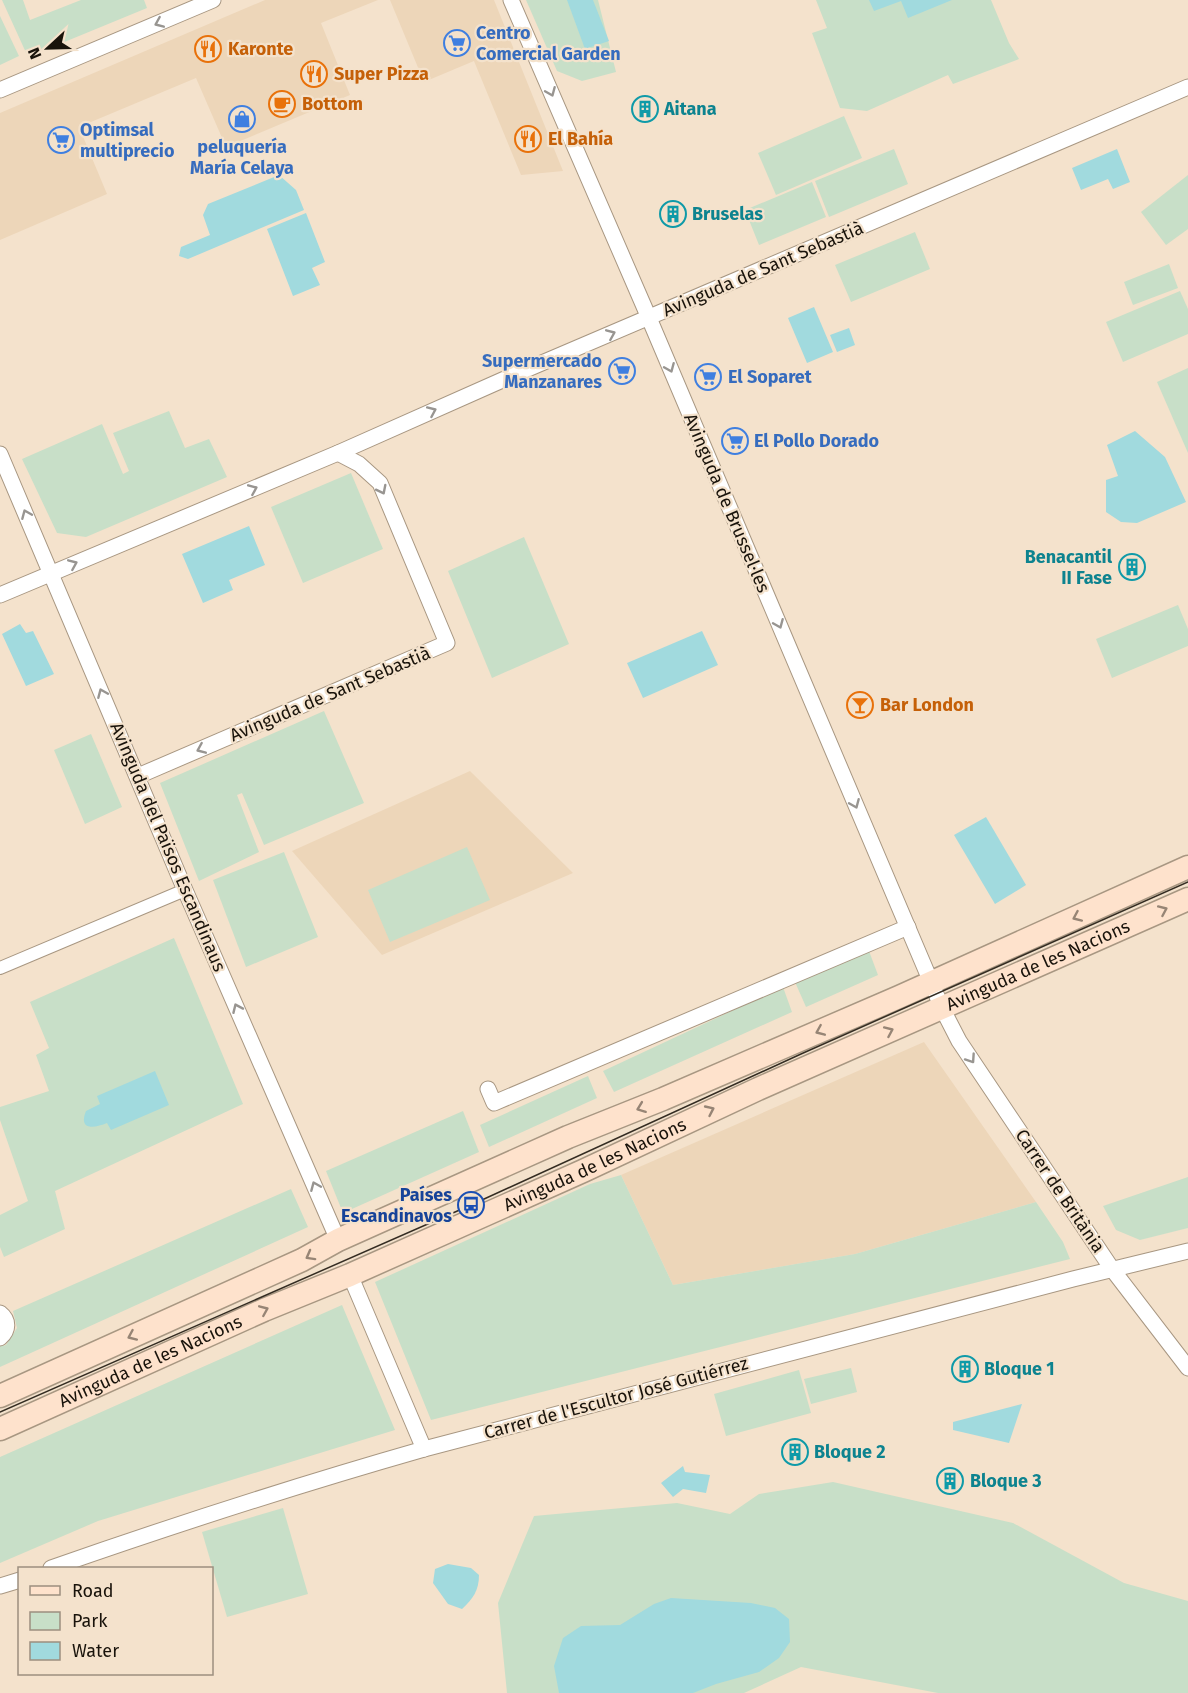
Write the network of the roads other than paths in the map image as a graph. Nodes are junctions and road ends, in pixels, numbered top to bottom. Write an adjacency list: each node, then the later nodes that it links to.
1 (213, 0): 4 (street, one-way to 4)
2 (511, 0): 5 (street, Avinguda de Brussel·les, one-way to 5)
3 (1188, 87): 5 (street, Avinguda de Sant Sebastià)
4 (0, 90)
5 (649, 318): 6 (street, Avinguda de Sant Sebastià, one-way to 5); 14 (street, Avinguda de Brussel·les, one-way to 14)
6 (338, 453): 8 (street, Avinguda de Sant Sebastià, one-way to 6); 10 (street, Avinguda de Sant Sebastià, one-way to 10)
7 (0, 454): 8 (street, Avinguda del Països Escandinaus, one-way to 7)
8 (51, 574): 9 (street, Avinguda de Sant Sebastià); 10 (street, Avinguda del Països Escandinaus, one-way to 8)
9 (0, 595)
10 (138, 776): 12 (street, Avinguda del Països Escandinaus)
11 (1188, 867): 16 (main road, Avinguda de les Nacions, one-way to 16)
12 (185, 890): 15 (street); 19 (street, Avinguda del Països Escandinaus, one-way to 12)
13 (1188, 899): 17 (main road, Avinguda de les Nacions, one-way to 13)
14 (908, 927): 16 (street, Avinguda de Brussel·les); 18 (street)
15 (0, 968)
16 (932, 983): 17 (street, Avinguda de Brussel·les); 19 (main road, Avinguda de les Nacions, one-way to 19)
17 (942, 1008): 21 (street, Carrer de Britània, one-way to 21); 22 (main road, Avinguda de les Nacions, one-way to 17)
18 (488, 1089)
19 (338, 1240): 26 (main road, Avinguda de les Nacions, one-way to 26)
20 (1188, 1251): 21 (street, Carrer de l'Escultor José Gutiérrez)
21 (1112, 1269): 25 (street, Carrer de Britània); 28 (street, Carrer de l'Escultor José Gutiérrez)
22 (350, 1275): 27 (main road, Avinguda de les Nacions, one-way to 22); 28 (street)
23 (0, 1314): 24 (street)
24 (0, 1338)
25 (1188, 1368)
26 (0, 1396)
27 (0, 1428)
28 (424, 1449): 29 (street, Carrer de l'Escultor José Gutiérrez)
29 (57, 1567)
30 (18, 1581): 31 (street)
31 (0, 1586)

